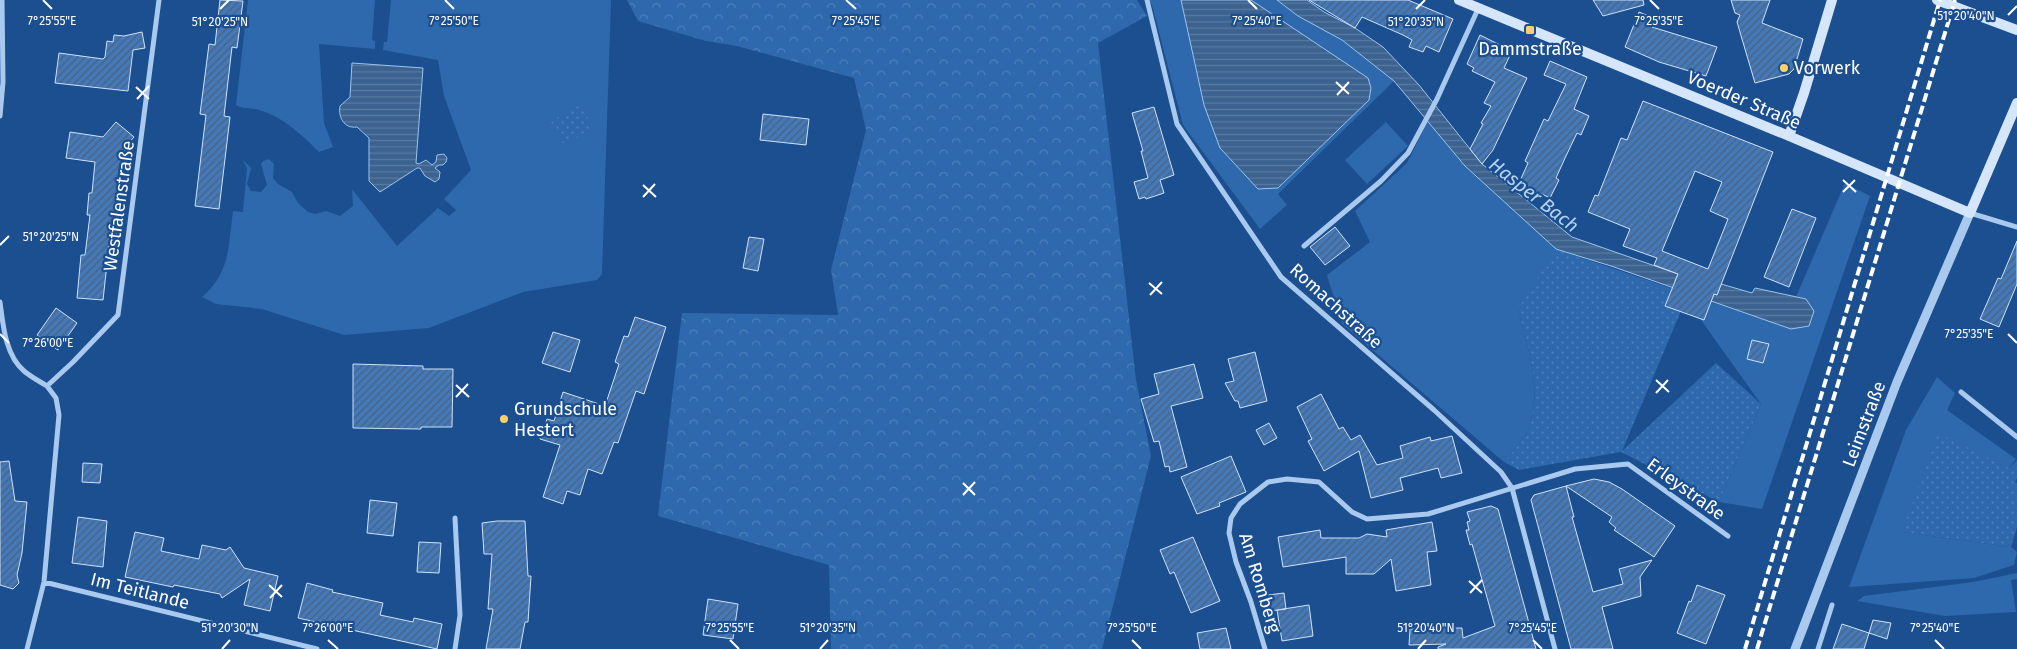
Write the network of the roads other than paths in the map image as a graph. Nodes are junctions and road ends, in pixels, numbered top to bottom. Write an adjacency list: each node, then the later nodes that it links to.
1 (2, 0): 10 (street)
2 (159, 0): 16 (street, Westfalenstraße)
3 (1147, 0): 19 (street, Romachstraße)
4 (1459, 0): 7 (main road, Voerder Straße)
5 (1832, 0): 11 (main road)
6 (1937, 0): 8 (main road)
7 (1478, 9): 11 (main road, Voerder Straße); 14 (street, Romachstraße)
8 (2017, 30)
9 (2017, 103): 12 (main road)
10 (0, 116)
11 (1789, 136): 12 (main road, Voerder Straße)
12 (1970, 213): 13 (street, Voerder Straße); 29 (street, Leimstraße)
13 (2017, 227)
14 (1304, 246)
15 (0, 302): 16 (street)
16 (47, 386): 22 (street)
17 (1961, 392): 18 (street)
18 (2017, 438)
19 (1512, 488): 21 (street, Erleystraße); 27 (street, Am Romberg); 28 (street, Romachstraße)
20 (455, 518): 26 (street)
21 (1728, 536)
22 (44, 582): 24 (street); 25 (street, Im Teitlande)
23 (1832, 605): 30 (street)
24 (27, 649)
25 (317, 649)
26 (455, 649)
27 (1266, 649)
28 (1554, 649)
29 (1795, 649)
30 (1818, 649)

